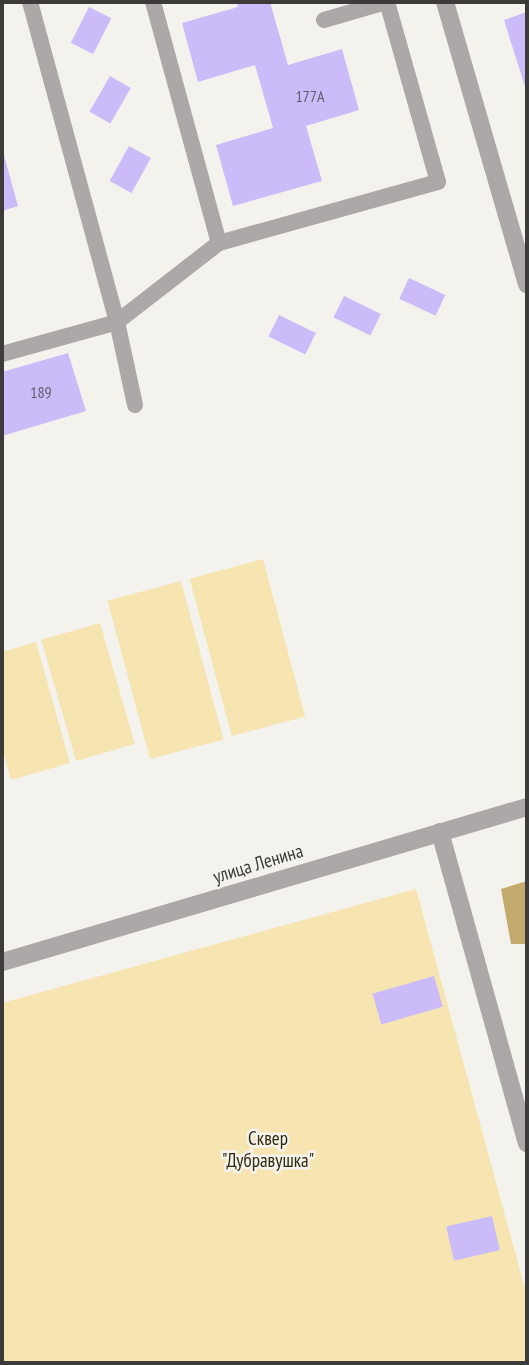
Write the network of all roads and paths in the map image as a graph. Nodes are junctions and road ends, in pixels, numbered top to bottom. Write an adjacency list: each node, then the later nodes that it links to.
1 (30, 2): 8 (lane)
2 (153, 2): 6 (lane)
3 (386, 2): 5 (lane); 6 (lane)
4 (445, 2): 7 (street)
5 (324, 20)
6 (219, 243): 8 (lane)
7 (527, 284)
8 (117, 322): 9 (lane); 10 (lane)
9 (2, 354)
10 (135, 405)
11 (527, 807): 12 (street, улица Ленина)
12 (440, 832): 13 (street, улица Ленина); 14 (street)
13 (2, 962)
14 (527, 1143)

